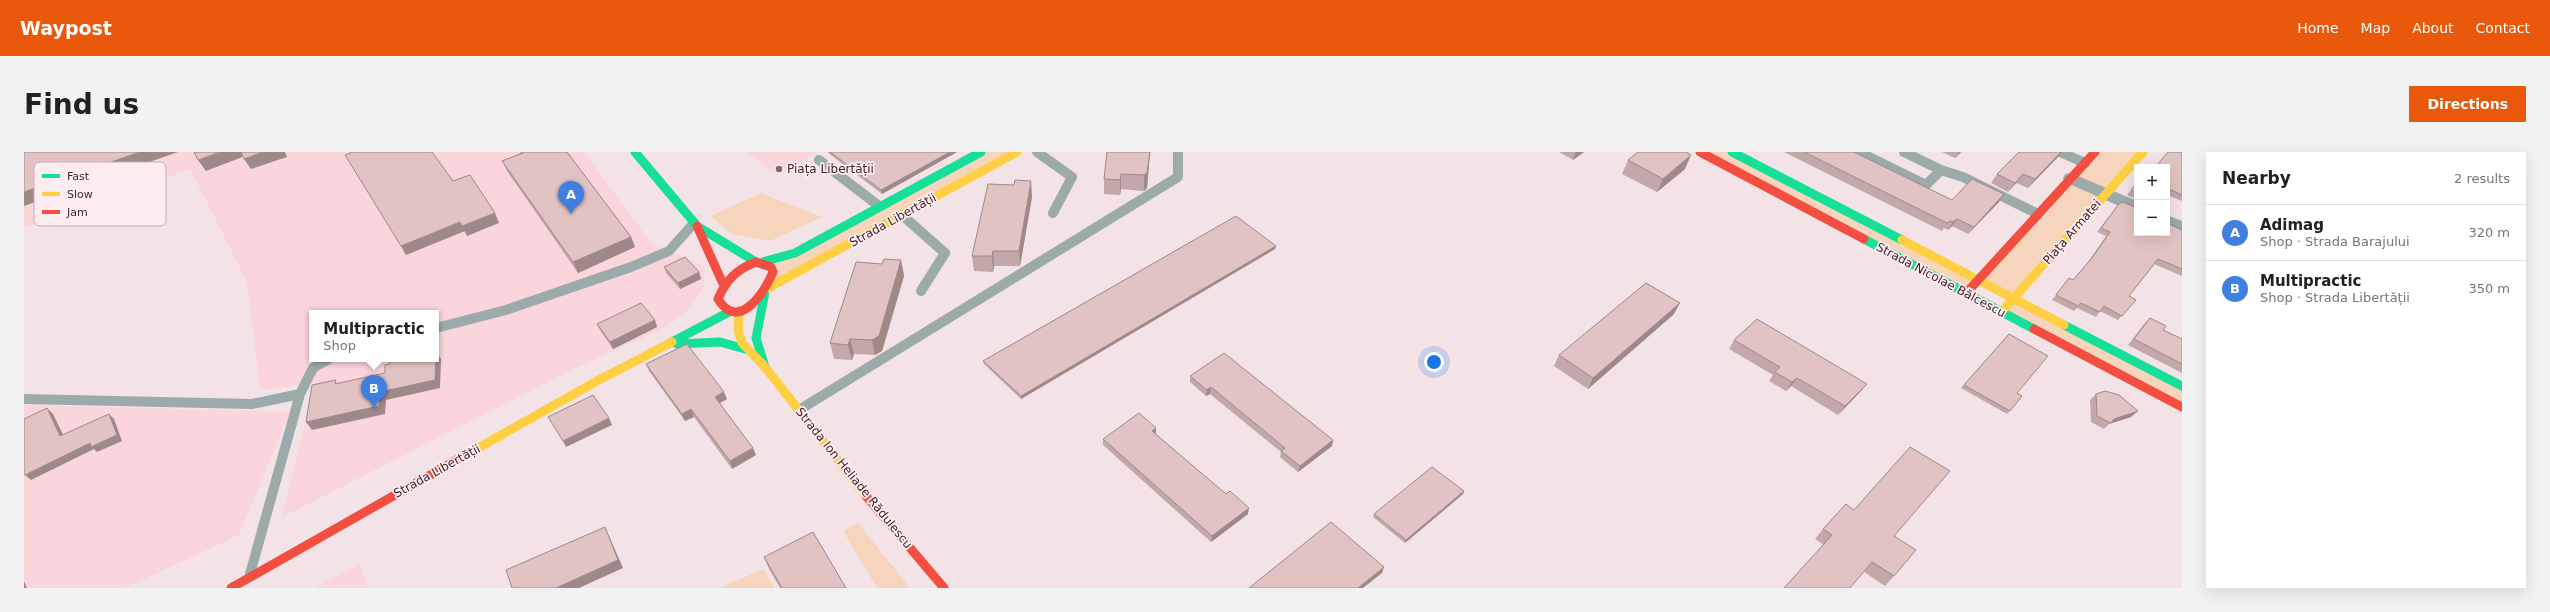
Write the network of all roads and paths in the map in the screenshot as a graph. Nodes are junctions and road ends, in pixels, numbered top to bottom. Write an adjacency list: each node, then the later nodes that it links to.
1 (635, 152): 24 (street)
2 (981, 152): 18 (street, Strada Libertății)
3 (1017, 152): 22 (street, Strada Libertății)
4 (1037, 152): 20 (lane)
5 (1178, 152): 50 (lane)
6 (1700, 152): 35 (street, Strada Nicolae Bălcescu)
7 (1732, 152): 31 (street, Strada Nicolae Bălcescu)
8 (1860, 152): 15 (lane)
9 (1904, 152): 15 (lane)
10 (2060, 152): 14 (lane)
11 (2095, 152): 14 (street)
12 (2143, 152): 17 (street, Piața Armatei)
13 (818, 160): 18 (lane)
14 (2084, 163): 16 (street)
15 (1942, 170): 21 (lane)
16 (2071, 178): 17 (street); 21 (street)
17 (2106, 194): 19 (street); 36 (street, Piața Armatei)
18 (879, 206): 25 (street, Strada Libertății)
19 (2134, 207)
20 (1053, 213)
21 (2038, 214): 31 (street)
22 (902, 215): 33 (street, Strada Libertății); 34 (lane)
23 (2170, 222): 26 (street)
24 (696, 225): 27 (street); 32 (street); 40 (lane)
25 (844, 226): 28 (street); 30 (street, Strada Libertății)
26 (2182, 228)
27 (729, 244): 29 (street); 30 (street)
28 (779, 247)
29 (754, 249)
30 (760, 262): 32 (street, Strada Libertății); 33 (street, Strada Ion Heliade Rădulescu)
31 (1978, 280): 35 (street); 36 (street, Strada Nicolae Bălcescu)
32 (724, 286): 37 (street, Strada Libertății)
33 (767, 290): 37 (street, Strada Libertății); 45 (street, Strada Ion Heliade Rădulescu)
34 (922, 291)
35 (1966, 293): 38 (street, Strada Nicolae Bălcescu)
36 (2014, 298): 38 (street, Piața Armatei); 46 (street, Strada Nicolae Bălcescu)
37 (734, 311): 41 (street, Strada Libertății); 42 (street, Strada Ion Heliade Rădulescu)
38 (2001, 312): 49 (street, Strada Nicolae Bălcescu)
39 (687, 323): 43 (street, Strada Libertății)
40 (439, 327)
41 (656, 349): 42 (street); 43 (street, Strada Libertății)
42 (744, 349): 45 (street, Strada Ion Heliade Rădulescu)
43 (643, 355): 51 (street, Strada Libertății)
44 (324, 362): 47 (lane)
45 (765, 367): 50 (street, Strada Ion Heliade Rădulescu)
46 (2182, 386)
47 (300, 394): 48 (lane); 51 (lane)
48 (24, 399)
49 (2182, 407)
50 (799, 410): 53 (street, Strada Ion Heliade Rădulescu)
51 (250, 576): 52 (street, Strada Libertății)
52 (231, 588)
53 (944, 588)

